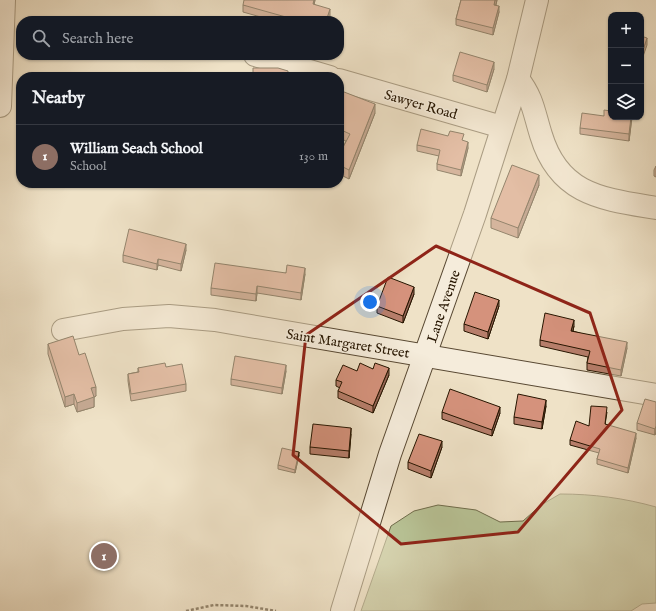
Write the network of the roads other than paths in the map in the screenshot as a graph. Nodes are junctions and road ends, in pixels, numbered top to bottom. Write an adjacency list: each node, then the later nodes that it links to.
1 (4, 0): 7 (street)
2 (537, 0): 5 (street, Lane Avenue)
3 (272, 60): 4 (street)
4 (313, 72)
5 (518, 79): 8 (street, Lane Avenue); 9 (street)
6 (344, 81): 8 (street, Sawyer Road)
7 (0, 106)
8 (502, 128): 11 (street, Lane Avenue)
9 (656, 208)
10 (63, 330): 11 (street, Saint Margaret Street)
11 (426, 356): 12 (street, Saint Margaret Street); 13 (street, Lane Avenue)
12 (656, 395)
13 (342, 611)

